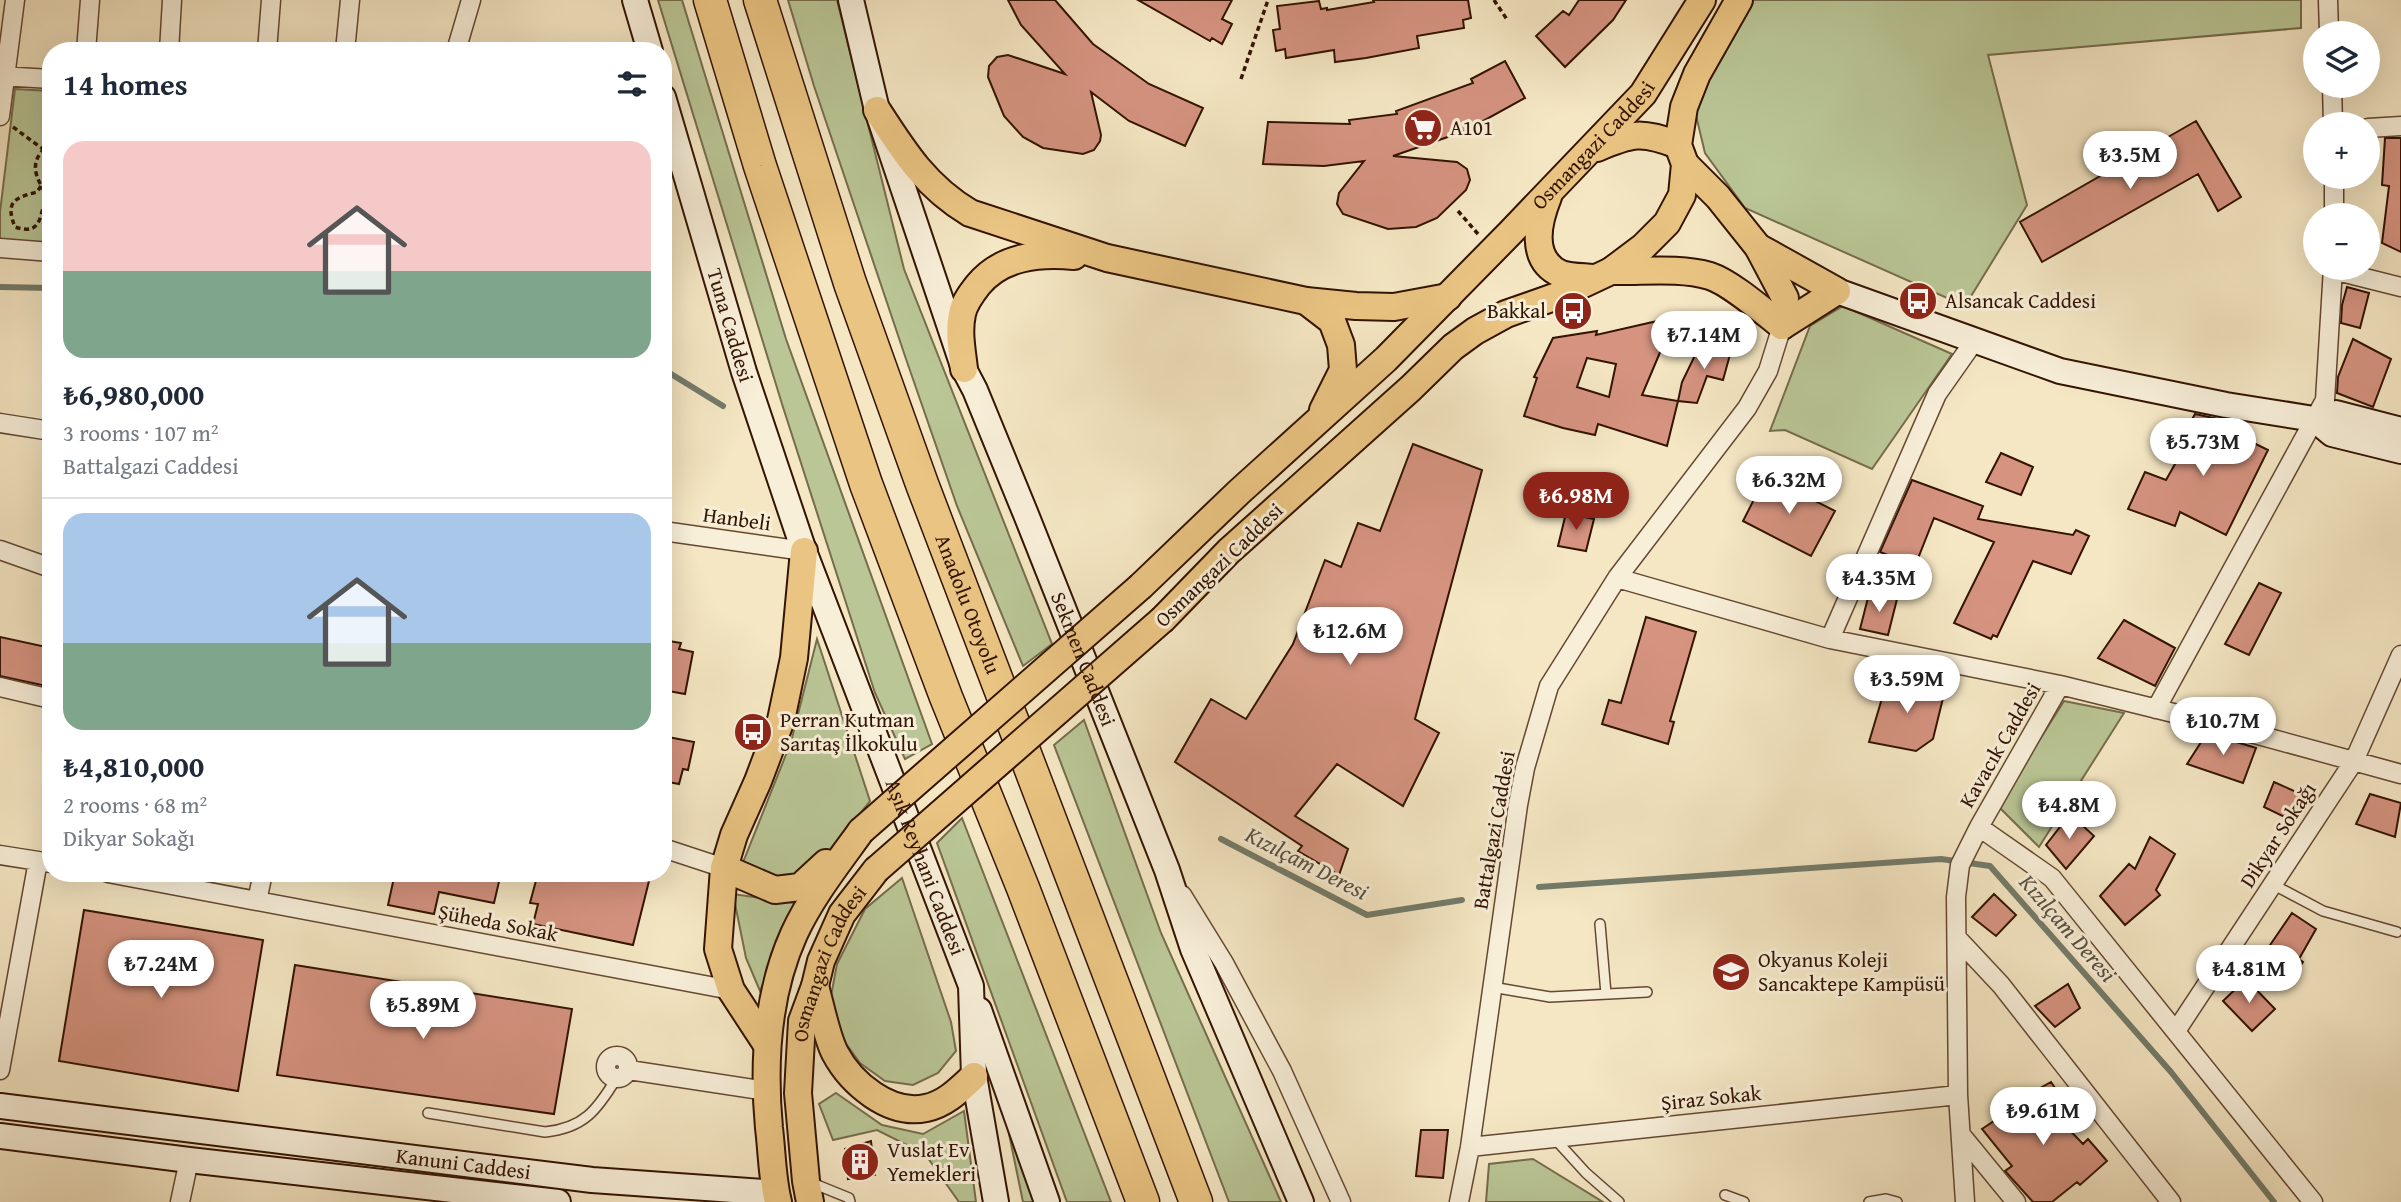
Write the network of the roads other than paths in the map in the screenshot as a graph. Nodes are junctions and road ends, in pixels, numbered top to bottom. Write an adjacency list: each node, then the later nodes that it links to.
1 (15, 0): 21 (street)
2 (90, 0): 15 (street)
3 (172, 0): 16 (street)
4 (271, 0): 17 (street)
5 (350, 0): 18 (street)
6 (471, 0): 19 (street)
7 (635, 0): 20 (main road)
8 (710, 0): 108 (highway)
9 (760, 0): 109 (highway, Anadolu Otoyolu)
10 (851, 0): 23 (main road, Sekmen Caddesi)
11 (1702, 0): 29 (main road, Osmangazi Caddesi)
12 (1739, 0): 28 (main road, Osmangazi Caddesi)
13 (2328, 0): 14 (street)
14 (2329, 21)
15 (87, 42)
16 (170, 42)
17 (268, 42)
18 (346, 42)
19 (459, 42)
20 (647, 42)
21 (2, 76): 22 (street); 24 (street)
22 (42, 78)
23 (877, 110): 34 (main road); 44 (main road, Sekmen Caddesi)
24 (5, 121)
25 (2401, 126): 26 (street)
26 (2380, 127)
27 (672, 128): 53 (main road, Tuna Caddesi)
28 (1682, 154): 29 (main road); 31 (main road); 35 (main road, Osmangazi Caddesi)
29 (1572, 169): 30 (main road, Osmangazi Caddesi)
30 (1551, 189): 35 (main road); 40 (main road, Osmangazi Caddesi)
31 (1758, 247): 39 (main road); 42 (main road)
32 (0, 248): 33 (street)
33 (42, 251)
34 (1107, 258): 41 (main road); 44 (main road)
35 (1602, 274): 42 (main road); 79 (main road, Osmangazi Caddesi, bridge)
36 (2332, 280): 45 (street)
37 (2375, 280): 38 (street)
38 (2401, 287)
39 (1837, 291): 42 (main road); 43 (main road)
40 (1448, 297): 41 (main road); 46 (main road, Osmangazi Caddesi)
41 (1306, 301): 46 (main road)
42 (1782, 326): 55 (street, Battalgazi Caddesi)
43 (1975, 340): 45 (main road); 56 (street)
44 (964, 369): 70 (main road, Sekmen Caddesi)
45 (2314, 419): 49 (main road); 50 (main road); 61 (street)
46 (1318, 421): 65 (main road, Osmangazi Caddesi, bridge)
47 (0, 423): 48 (street)
48 (42, 430)
49 (2401, 430)
50 (2401, 451)
51 (672, 532): 53 (street, Hanbeli)
52 (0, 550): 54 (street)
53 (804, 551): 69 (main road); 80 (main road, Aşık Reyhani Caddesi)
54 (42, 562)
55 (1617, 578): 56 (street); 81 (street, Battalgazi Caddesi)
56 (1830, 639): 58 (street)
57 (2401, 655): 62 (street, Dikyar Sokağı)
58 (2060, 685): 61 (street); 64 (street, Kavacık Caddesi)
59 (0, 687): 60 (street)
60 (42, 697)
61 (2156, 709): 62 (street)
62 (2354, 761): 63 (street); 74 (street, Dikyar Sokağı)
63 (2401, 774)
64 (1979, 827): 78 (street, Kavacık Caddesi); 85 (street)
65 (861, 831): 69 (main road); 86 (main road, Osmangazi Caddesi)
66 (672, 851): 69 (street)
67 (0, 855): 68 (street)
68 (42, 862)
69 (724, 868): 82 (main road)
70 (1167, 870): 110 (main road, Sekmen Caddesi); 111 (street)
71 (42, 876): 87 (street)
72 (155, 882): 75 (street, Şüheda Sokak)
73 (261, 882): 75 (street)
74 (2272, 884): 77 (lane); 85 (street, Dikyar Sokağı)
75 (257, 901): 82 (street, Şüheda Sokak)
76 (1600, 923): 84 (lane)
77 (2397, 932)
78 (1957, 938): 91 (street, Kavacık Caddesi); 118 (street)
79 (815, 986): 89 (main road); 101 (main road, Osmangazi Caddesi)
80 (971, 986): 89 (main road, Aşık Reyhani Caddesi); 107 (main road, Aşık Reyhani Caddesi)
81 (1492, 987): 84 (lane); 98 (street, Battalgazi Caddesi)
82 (731, 990): 86 (main road)
83 (1647, 992): 84 (lane)
84 (1606, 994)
85 (2176, 1031): 119 (street)
86 (767, 1045): 90 (main road, Osmangazi Caddesi)
87 (0, 1070)
88 (623, 1074): 90 (street); 93 (lane)
89 (974, 1076): 106 (main road, Aşık Reyhani Caddesi)
90 (766, 1091): 101 (main road, Osmangazi Caddesi)
91 (1958, 1095): 96 (street, Kavacık Caddesi); 97 (street, Şiraz Sokak)
92 (0, 1107): 94 (main road, Kanuni Caddesi)
93 (428, 1114)
94 (194, 1131): 99 (main road); 101 (main road, Kanuni Caddesi)
95 (0, 1136): 99 (main road, Kanuni Caddesi)
96 (1962, 1136): 116 (street, Kavacık Caddesi); 117 (street)
97 (1554, 1138): 98 (street, Şiraz Sokak); 112 (lane)
98 (1470, 1147): 102 (street, Battalgazi Caddesi)
99 (189, 1160): 103 (street); 104 (main road, Kanuni Caddesi)
100 (1725, 1195): 113 (lane)
101 (794, 1196): 105 (lane)
102 (1459, 1197)
103 (180, 1202)
104 (558, 1202)
105 (850, 1202)
106 (996, 1202)
107 (1047, 1202)
108 (1143, 1202)
109 (1196, 1202)
110 (1301, 1202)
111 (1341, 1202)
112 (1619, 1202)
113 (1744, 1202)
114 (1868, 1202): 115 (lane)
115 (1897, 1202)
116 (1965, 1202)
117 (2017, 1202)
118 (2171, 1202)
119 (2313, 1202)

